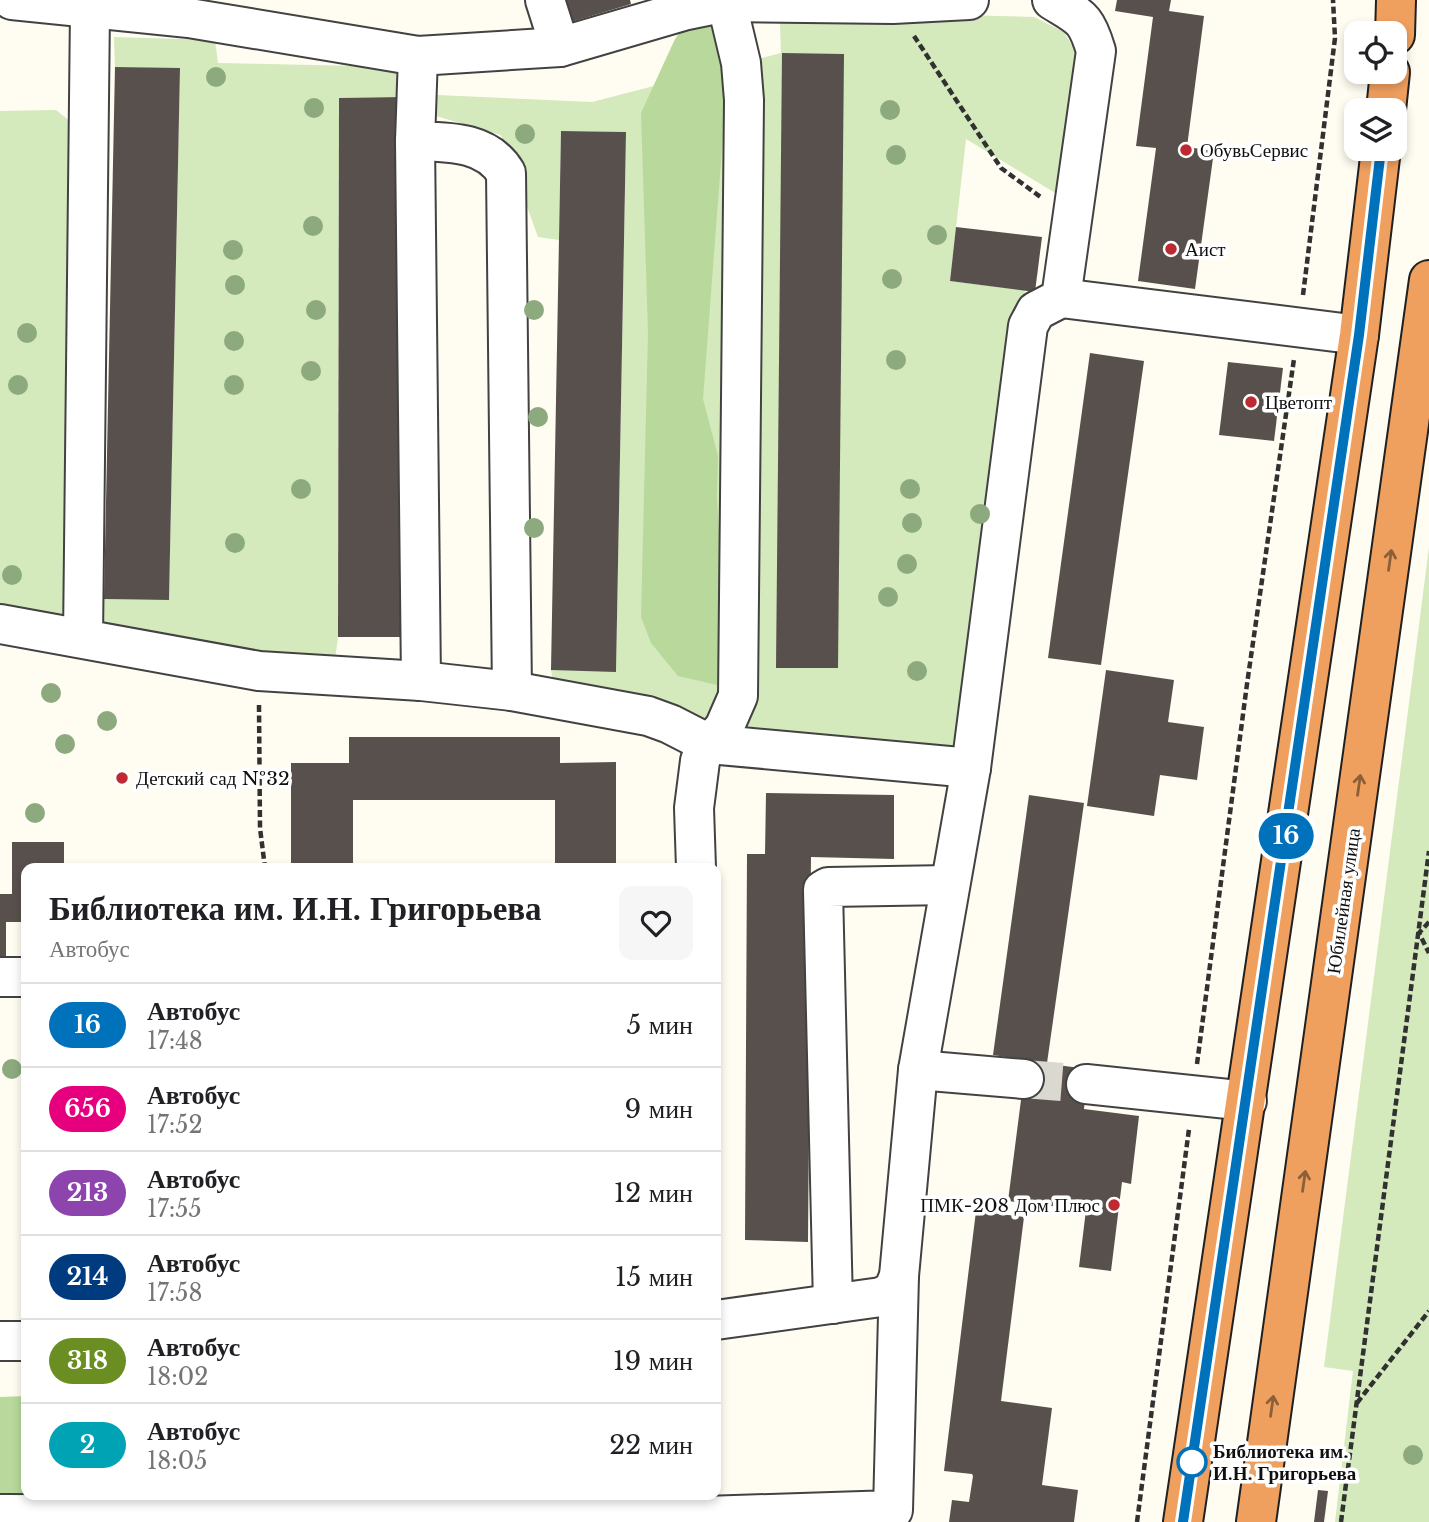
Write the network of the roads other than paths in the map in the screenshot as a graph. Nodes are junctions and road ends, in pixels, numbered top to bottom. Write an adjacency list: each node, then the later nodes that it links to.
1 (12, 0): 8 (street)
2 (255, 0): 9 (street)
3 (545, 0): 11 (street)
4 (969, 0): 7 (street)
5 (1052, 0): 16 (street)
6 (1396, 0): 10 (highway)
7 (727, 1): 11 (street); 22 (street)
8 (90, 10): 9 (street); 19 (street)
9 (189, 18): 12 (street)
10 (1395, 21)
11 (560, 47): 12 (street)
12 (418, 56): 13 (street)
13 (415, 141): 20 (street); 21 (street)
14 (1380, 161): 17 (highway)
15 (1429, 280): 41 (highway, Юбилейная улица, one-way to 15)
16 (1062, 299): 17 (street); 23 (street)
17 (1359, 335): 31 (highway)
18 (0, 624): 19 (street)
19 (83, 638): 20 (street)
20 (421, 681): 21 (street)
21 (512, 691): 22 (street)
22 (709, 744): 23 (street); 24 (street)
23 (971, 768): 25 (street)
24 (696, 863)
25 (950, 885): 28 (street); 33 (street)
26 (0, 977): 27 (street)
27 (21, 977)
28 (918, 1070): 29 (street); 32 (street)
29 (1024, 1080)
30 (1086, 1084): 31 (street)
31 (1247, 1101): 40 (highway)
32 (899, 1276): 33 (street); 38 (street)
33 (833, 1304): 34 (street)
34 (721, 1319)
35 (21, 1341): 36 (street)
36 (0, 1342)
37 (299, 1510): 38 (street); 39 (street)
38 (705, 1511)
39 (0, 1514)
40 (1183, 1522)
41 (1256, 1522)

